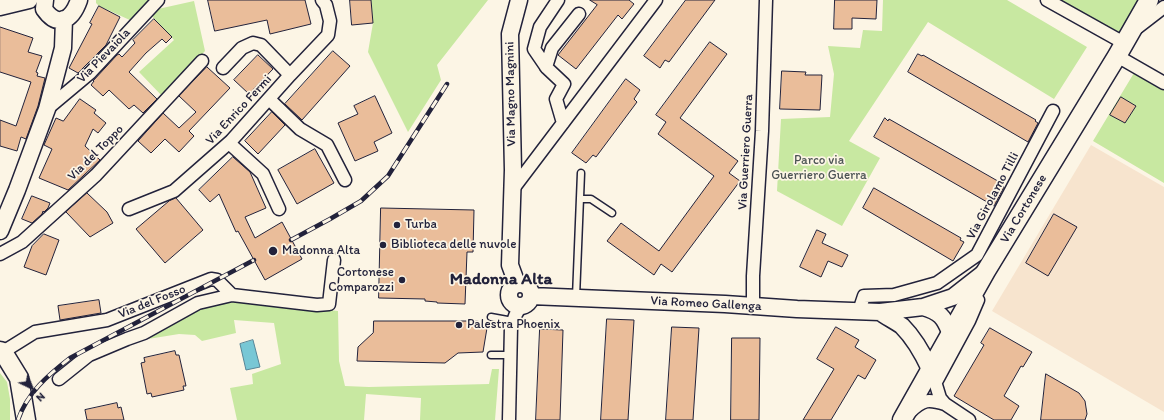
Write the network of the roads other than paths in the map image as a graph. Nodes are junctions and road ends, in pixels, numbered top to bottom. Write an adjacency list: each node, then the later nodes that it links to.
1 (29, 0): 12 (street)
2 (42, 0): 15 (street)
3 (79, 0): 15 (street)
4 (158, 0): 23 (street, Via Pievaiola)
5 (322, 0): 20 (street, Via Enrico Fermi)
6 (519, 0): 29 (street, Via Magno Magnini)
7 (558, 0): 18 (street, Via Magno Magnini)
8 (656, 0): 25 (street)
9 (766, 0): 42 (street, Via Guerriero Guerra)
10 (1047, 0): 16 (street)
11 (1149, 0): 16 (main road, Via Cortonese)
12 (0, 7)
13 (1164, 7): 16 (street)
14 (579, 14): 18 (street)
15 (64, 19): 23 (street, Via Pievaiola)
16 (1124, 44): 21 (street); 37 (main road, Via Cortonese)
17 (202, 61): 35 (street, Via del Toppo)
18 (546, 67): 25 (street, Via Magno Magnini)
19 (223, 68): 20 (street)
20 (290, 75): 22 (street, Via Enrico Fermi)
21 (1164, 83)
22 (269, 99): 26 (street, Via Enrico Fermi); 28 (street)
23 (47, 109): 34 (street, Via Pievaiola)
24 (1053, 111): 44 (street, Via Girolamo Tilli)
25 (563, 123): 29 (street)
26 (229, 144): 31 (street, Via Enrico Fermi); 32 (street)
27 (581, 173): 30 (lane)
28 (345, 180)
29 (513, 190): 38 (street, Via Magno Magnini)
30 (580, 199): 33 (lane); 41 (lane)
31 (128, 209)
32 (279, 209)
33 (612, 213)
34 (0, 231)
35 (0, 254)
36 (334, 260): 39 (street)
37 (986, 271): 43 (street, Via Romeo Gallenga); 48 (main road, Via Cortonese); 53 (street)
38 (517, 284): 40 (street); 46 (street)
39 (232, 295): 49 (street, Via del Fosso); 52 (street)
40 (532, 296): 41 (street, Via Romeo Gallenga); 46 (street)
41 (576, 298): 42 (street, Via Romeo Gallenga)
42 (753, 306): 44 (street, Via Romeo Gallenga)
43 (923, 307): 45 (street, Via Romeo Gallenga); 48 (street)
44 (859, 311): 45 (street, Via Romeo Gallenga)
45 (880, 312): 53 (street)
46 (516, 314): 47 (lane); 51 (street)
47 (490, 317)
48 (950, 332): 53 (main road, Via Cortonese)
49 (1, 350): 56 (main road, Via del Fosso)
50 (491, 355): 51 (lane)
51 (511, 355): 57 (street)
52 (59, 379)
53 (929, 379): 54 (street); 55 (main road, Via Cortonese)
54 (945, 404): 55 (street); 58 (street)
55 (903, 419)
56 (26, 420)
57 (509, 420)
58 (969, 420)

